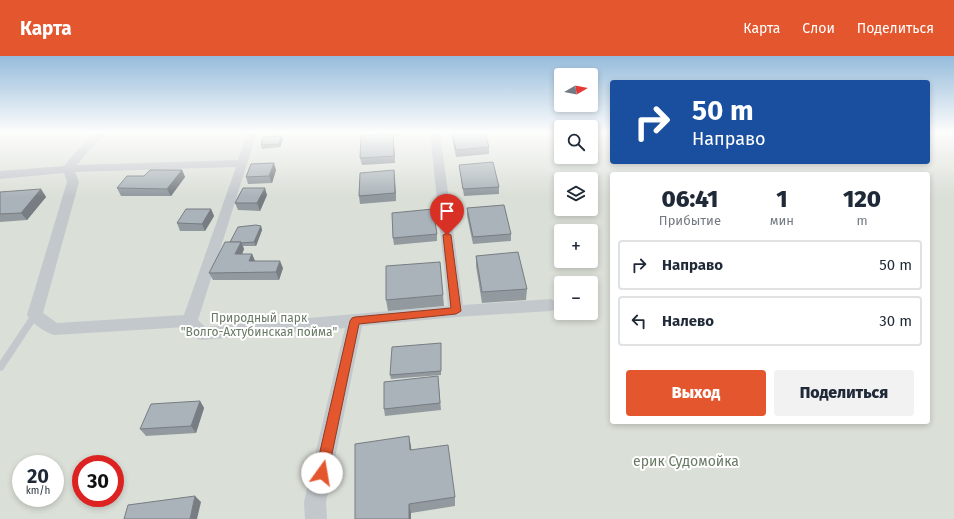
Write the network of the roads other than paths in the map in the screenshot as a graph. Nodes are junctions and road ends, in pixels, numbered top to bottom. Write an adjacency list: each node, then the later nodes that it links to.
1 (80, 154): 5 (street)
2 (246, 154): 4 (street)
3 (438, 154): 8 (street)
4 (243, 163): 5 (street); 10 (street)
5 (68, 169): 6 (street); 9 (street)
6 (0, 176)
7 (551, 305): 8 (street)
8 (456, 311): 11 (street)
9 (35, 315): 10 (street); 12 (lane)
10 (190, 321): 11 (street)
11 (355, 321): 13 (street)
12 (0, 368)
13 (316, 519)

